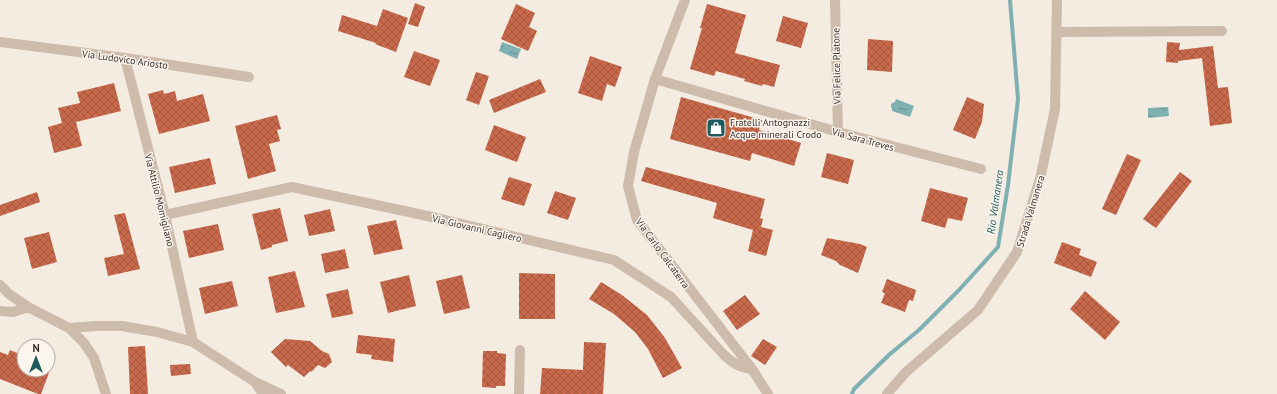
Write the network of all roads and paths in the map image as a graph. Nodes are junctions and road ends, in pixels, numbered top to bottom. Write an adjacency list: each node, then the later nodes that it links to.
1 (685, 0): 9 (street, Via Carlo Calcaterra)
2 (835, 0): 10 (street, Via Felice Platone)
3 (1057, 0): 5 (street, Strada Valmanera)
4 (1222, 31): 5 (street)
5 (1057, 32): 26 (street, Strada Valmanera)
6 (0, 42): 7 (street, Via Ludovico Ariosto)
7 (125, 58): 8 (street, Via Ludovico Ariosto); 12 (street, Via Attilio Momigliano)
8 (249, 78)
9 (654, 79): 10 (street, Via Sara Treves); 19 (street, Via Carlo Calcaterra)
10 (838, 132): 11 (street, Via Sara Treves)
11 (981, 170)
12 (164, 215): 17 (street, Via Attilio Momigliano); 19 (street, Via Giovanni Cagliero)
13 (0, 285): 14 (street)
14 (28, 307): 15 (street); 16 (street)
15 (0, 311)
16 (69, 328): 17 (street); 21 (street)
17 (193, 342): 20 (street)
18 (520, 350): 24 (street)
19 (752, 369): 25 (street, Via Carlo Calcaterra)
20 (255, 382): 22 (street); 23 (street)
21 (106, 394)
22 (263, 394)
23 (281, 394)
24 (519, 394)
25 (768, 394)
26 (887, 394)

